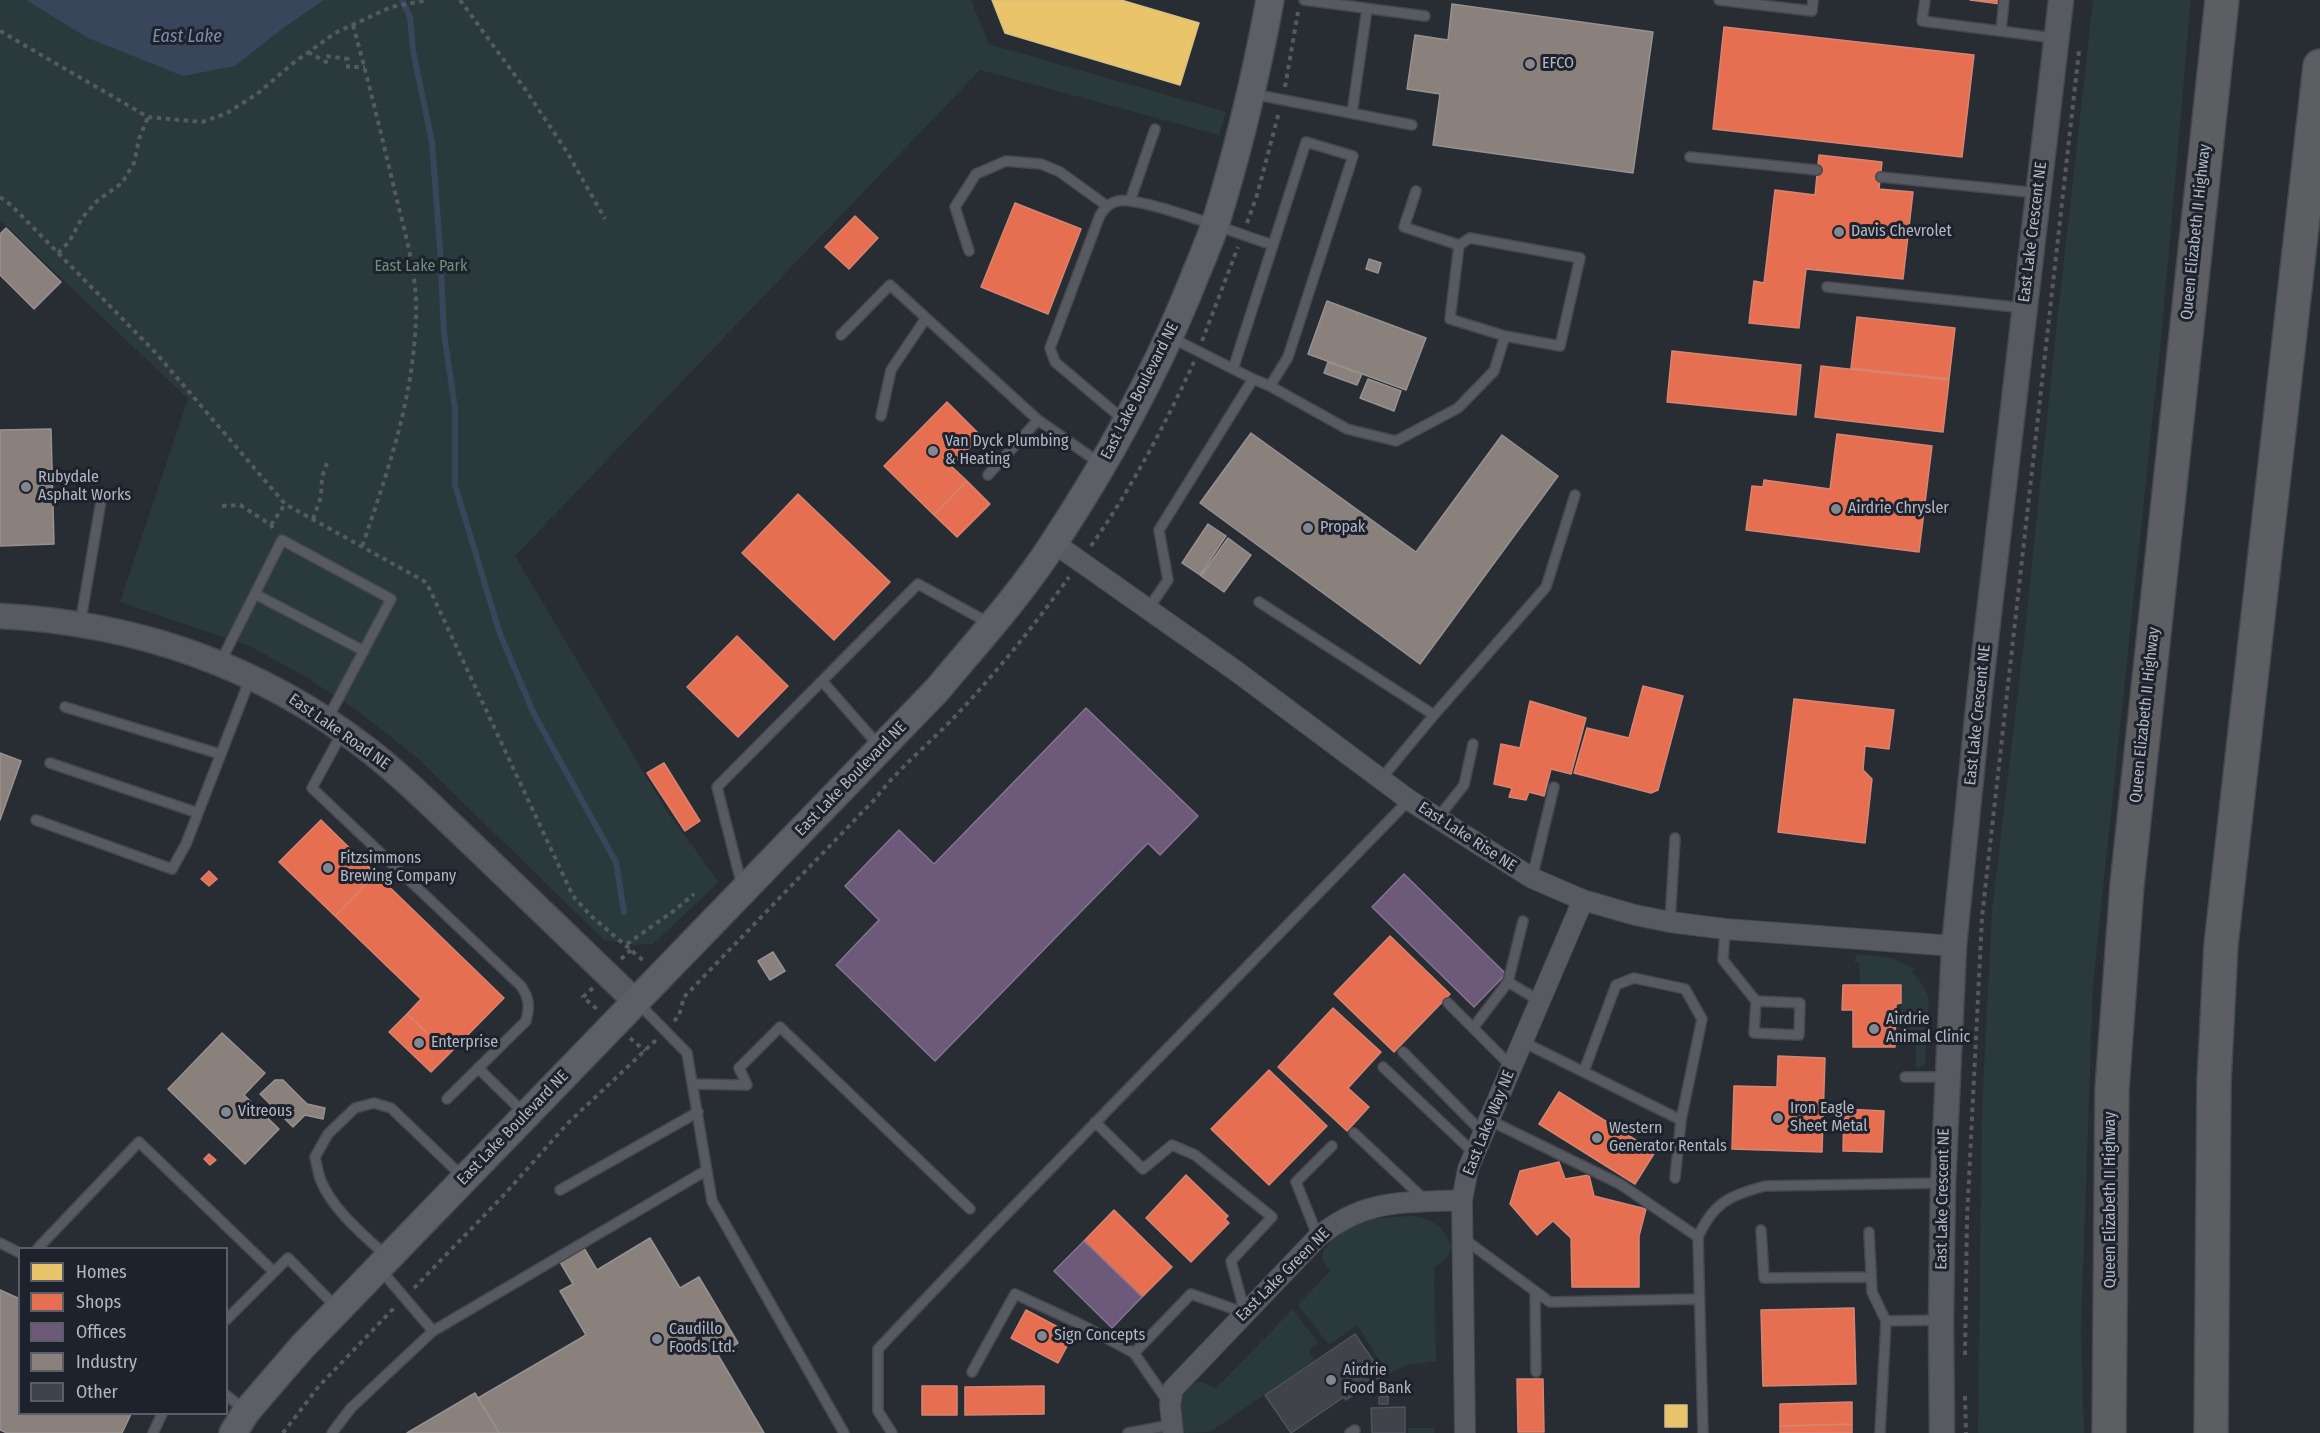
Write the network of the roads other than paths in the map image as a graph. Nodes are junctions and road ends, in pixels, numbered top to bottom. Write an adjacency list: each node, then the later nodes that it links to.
1 (1270, 0): 14 (main road, East Lake Boulevard NE)
2 (1304, 0): 9 (lane)
3 (1719, 0): 4 (lane)
4 (1814, 0)
5 (1925, 0): 11 (lane)
6 (2004, 0): 11 (lane)
7 (2061, 0): 12 (street, East Lake Crescent NE)
8 (2222, 0): 144 (highway, Queen Elizabeth II Highway)
9 (1367, 9): 10 (lane); 15 (lane)
10 (1425, 16)
11 (2001, 31): 12 (lane)
12 (2056, 38): 22 (street, East Lake Crescent NE)
13 (2320, 66): 145 (highway)
14 (1251, 93): 15 (lane); 25 (main road, East Lake Boulevard NE)
15 (1352, 113): 16 (lane)
16 (1412, 125)
17 (1155, 129): 23 (lane)
18 (1690, 157): 19 (lane)
19 (1817, 170)
20 (1881, 177): 22 (lane)
21 (1416, 192): 27 (lane)
22 (2038, 193): 30 (street, East Lake Crescent NE)
23 (1131, 201): 24 (lane); 25 (lane)
24 (1107, 206): 28 (lane); 40 (lane)
25 (1214, 226): 26 (lane); 33 (main road, East Lake Boulevard NE)
26 (1273, 245): 35 (lane); 37 (lane)
27 (1459, 245): 34 (lane); 34 (lane)
28 (969, 251)
29 (1827, 287): 30 (lane)
30 (2024, 308): 76 (street, East Lake Crescent NE)
31 (926, 318): 32 (lane); 38 (lane); 39 (lane)
32 (842, 335)
33 (1170, 336): 35 (lane); 40 (main road, East Lake Boulevard NE)
34 (1505, 336): 37 (lane)
35 (1233, 369): 36 (lane)
36 (1253, 379): 37 (lane); 48 (lane)
37 (1270, 386)
38 (881, 416)
39 (1038, 420): 41 (lane); 42 (lane)
40 (1127, 423): 41 (main road, East Lake Boulevard NE)
41 (1103, 465): 45 (main road, East Lake Boulevard NE)
42 (988, 474)
43 (102, 495): 50 (lane)
44 (1575, 495): 57 (lane)
45 (1054, 543): 48 (street, East Lake Rise NE); 51 (main road, East Lake Boulevard NE)
46 (255, 594): 52 (lane); 52 (lane); 53 (lane)
47 (1258, 602): 57 (lane)
48 (1148, 609): 63 (street, East Lake Rise NE)
49 (0, 616): 50 (street, East Lake Road NE)
50 (80, 625): 53 (street, East Lake Road NE)
51 (992, 625): 55 (lane); 60 (main road, East Lake Boulevard NE)
52 (363, 651): 58 (lane)
53 (220, 663): 54 (street, East Lake Road NE)
54 (251, 677): 58 (street, East Lake Road NE); 61 (lane)
55 (822, 681): 60 (lane); 71 (lane)
56 (65, 707): 61 (lane)
57 (1434, 715): 63 (lane)
58 (335, 726): 78 (street, East Lake Road NE); 87 (lane)
59 (1473, 744): 67 (lane)
60 (881, 749): 71 (main road, East Lake Boulevard NE)
61 (220, 754): 66 (lane)
62 (51, 764): 66 (lane)
63 (1381, 779): 65 (street, East Lake Rise NE)
64 (1554, 787): 70 (lane)
65 (1410, 800): 67 (street, East Lake Rise NE); 96 (lane)
66 (198, 813): 68 (lane)
67 (1437, 819): 70 (street, East Lake Rise NE)
68 (36, 820)
69 (1675, 838): 74 (lane)
70 (1532, 878): 72 (street, East Lake Rise NE)
71 (744, 890): 78 (main road, East Lake Boulevard NE)
72 (1583, 900): 74 (street, East Lake Rise NE); 79 (street, East Lake Way NE)
73 (1523, 921): 77 (lane)
74 (1670, 922): 75 (street, East Lake Rise NE)
75 (1725, 928): 76 (street, East Lake Rise NE); 80 (lane)
76 (1954, 946): 90 (street, East Lake Crescent NE)
77 (1508, 982): 79 (lane); 82 (lane)
78 (635, 1000): 91 (lane); 94 (main road, East Lake Boulevard NE)
79 (1540, 1001): 83 (street, East Lake Way NE)
80 (1756, 1001): 80 (lane)
81 (1448, 1003): 82 (lane)
82 (1473, 1028): 86 (lane)
83 (1523, 1042): 86 (street, East Lake Way NE); 88 (lane)
84 (1403, 1052): 97 (lane)
85 (1383, 1067): 100 (lane)
86 (1512, 1067): 97 (street, East Lake Way NE)
87 (478, 1068): 92 (lane); 94 (lane)
88 (1584, 1071): 95 (lane); 95 (lane)
89 (1905, 1077): 90 (lane)
90 (1947, 1077): 104 (street, East Lake Crescent NE)
91 (693, 1084): 93 (lane); 108 (lane)
92 (447, 1099)
93 (698, 1112): 101 (lane); 105 (lane)
94 (526, 1115): 102 (main road, East Lake Boulevard NE)
95 (1681, 1120): 103 (lane)
96 (1095, 1122): 123 (lane); 138 (lane)
97 (1486, 1126): 100 (street, East Lake Way NE); 113 (lane)
98 (1354, 1133): 107 (lane)
99 (1332, 1146): 111 (lane)
100 (1474, 1154): 106 (street, East Lake Way NE)
101 (707, 1170): 127 (lane); 137 (lane)
102 (464, 1178): 117 (main road, East Lake Boulevard NE); 117 (lane)
103 (1675, 1178)
104 (1943, 1183): 113 (lane); 125 (street, East Lake Crescent NE)
105 (560, 1190)
106 (1462, 1200): 107 (street, East Lake Green NE); 112 (street, East Lake Way NE)
107 (1428, 1202): 111 (street, East Lake Green NE)
108 (970, 1209)
109 (1761, 1230): 119 (lane)
110 (1869, 1232): 119 (lane)
111 (1318, 1237): 123 (street, East Lake Green NE)
112 (1462, 1237): 120 (lane); 140 (street, East Lake Way NE)
113 (1698, 1237): 121 (lane)
114 (0, 1243): 116 (lane)
115 (39, 1247): 118 (lane)
116 (18, 1252)
117 (383, 1262): 122 (main road, East Lake Boulevard NE); 127 (lane)
118 (274, 1272): 122 (lane); 124 (lane)
119 (1871, 1277): 126 (lane)
120 (1535, 1292): 121 (lane); 130 (lane)
121 (1700, 1299): 141 (lane)
122 (339, 1309): 132 (main road, East Lake Boulevard NE)
123 (1245, 1313): 128 (lane); 131 (street, East Lake Green NE)
124 (228, 1318)
125 (1941, 1320): 126 (lane); 143 (street, East Lake Crescent NE)
126 (1886, 1321): 142 (lane)
127 (433, 1331): 136 (lane)
128 (1134, 1353): 129 (lane); 131 (lane)
129 (972, 1372)
130 (1536, 1372)
131 (1170, 1404): 134 (street, East Lake Green NE)
132 (235, 1413)
133 (161, 1415): 135 (lane)
134 (1172, 1429): 139 (lane)
135 (153, 1433)
136 (332, 1433)
137 (844, 1433)
138 (892, 1433)
139 (1128, 1433)
140 (1465, 1433)
141 (1702, 1433)
142 (1880, 1433)
143 (1942, 1433)
144 (2109, 1433)
145 (2211, 1433)

